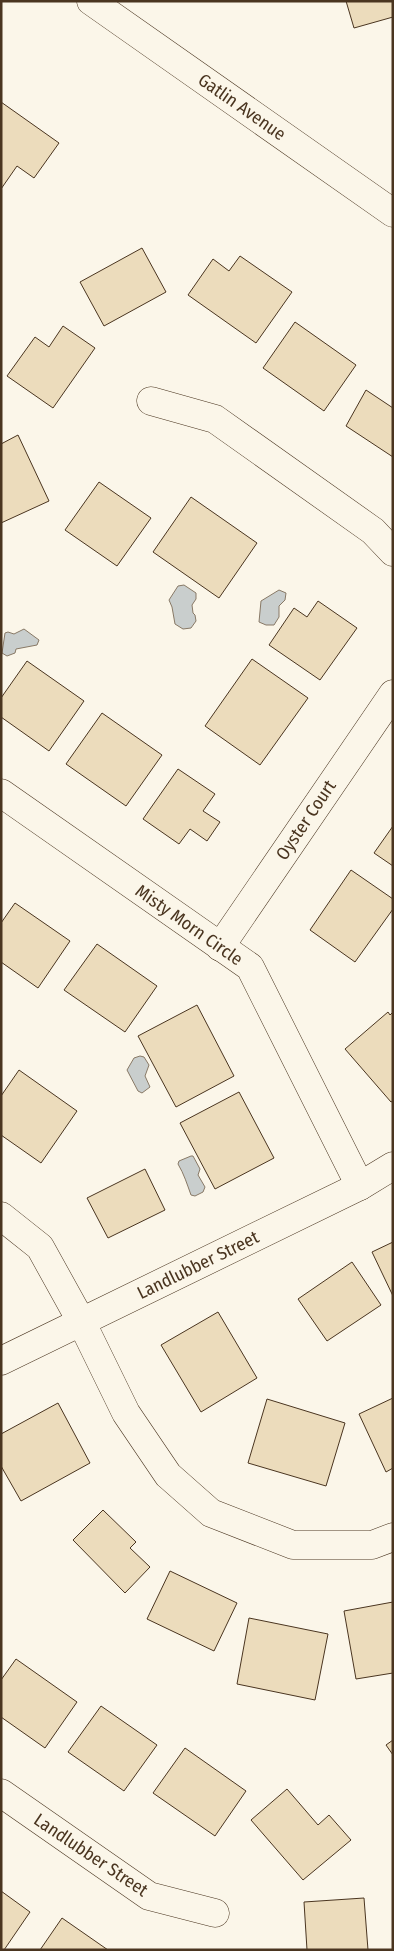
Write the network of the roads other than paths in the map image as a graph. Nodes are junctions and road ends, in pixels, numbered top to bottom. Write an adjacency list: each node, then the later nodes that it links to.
1 (91, 1): 2 (street, Gatlin Avenue)
2 (393, 212)
3 (151, 401): 4 (street)
4 (393, 552)
5 (393, 694): 7 (street, Oyster Court)
6 (1, 793): 7 (street, Misty Morn Circle)
7 (220, 946): 9 (street, Misty Morn Circle)
8 (393, 1166): 9 (street, Landlubber Street)
9 (360, 1186): 11 (street, Landlubber Street)
10 (1, 1216): 11 (street)
11 (81, 1321): 12 (street, Landlubber Street); 13 (street)
12 (1, 1361)
13 (393, 1537)
14 (1, 1793): 15 (street, Landlubber Street)
15 (215, 1913)

